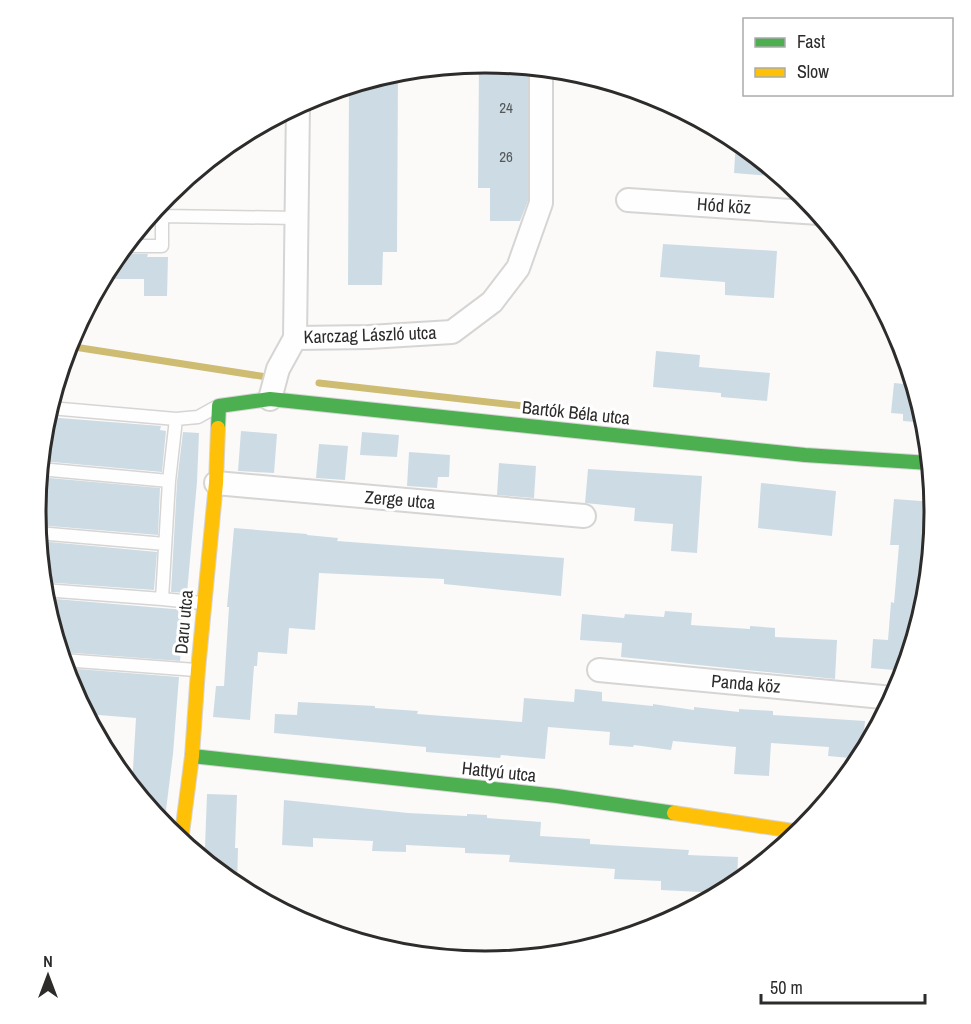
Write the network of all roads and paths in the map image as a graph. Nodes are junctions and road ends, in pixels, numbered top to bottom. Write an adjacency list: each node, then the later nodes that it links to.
1 (541, 77): 8 (street, Karczag László utca)
2 (298, 115): 6 (street, Karczag László utca)
3 (628, 200): 4 (street, Hód köz)
4 (806, 212)
5 (162, 216): 6 (lane); 7 (lane)
6 (297, 218): 8 (street, Karczag László utca)
7 (136, 246)
8 (295, 338): 9 (street)
9 (270, 399): 10 (street, Bartók Béla utca); 13 (street, Bartók Béla utca)
10 (219, 406): 12 (lane); 16 (street, Daru utca)
11 (59, 409): 12 (lane)
12 (176, 419): 15 (lane)
13 (922, 462)
14 (48, 470): 15 (lane)
15 (169, 481): 19 (lane)
16 (216, 483): 17 (street, Zerge utca); 22 (street, Daru utca)
17 (584, 516)
18 (47, 534): 19 (lane)
19 (165, 544): 21 (lane)
20 (54, 591): 21 (lane)
21 (162, 599): 22 (lane)
22 (204, 603): 24 (street, Daru utca)
23 (73, 661): 24 (lane)
24 (198, 670): 27 (street, Daru utca)
25 (599, 670): 26 (street, Panda köz)
26 (883, 697)
27 (192, 756): 28 (street, Daru utca); 29 (street, Hattyú utca)
28 (183, 829)
29 (787, 830)

